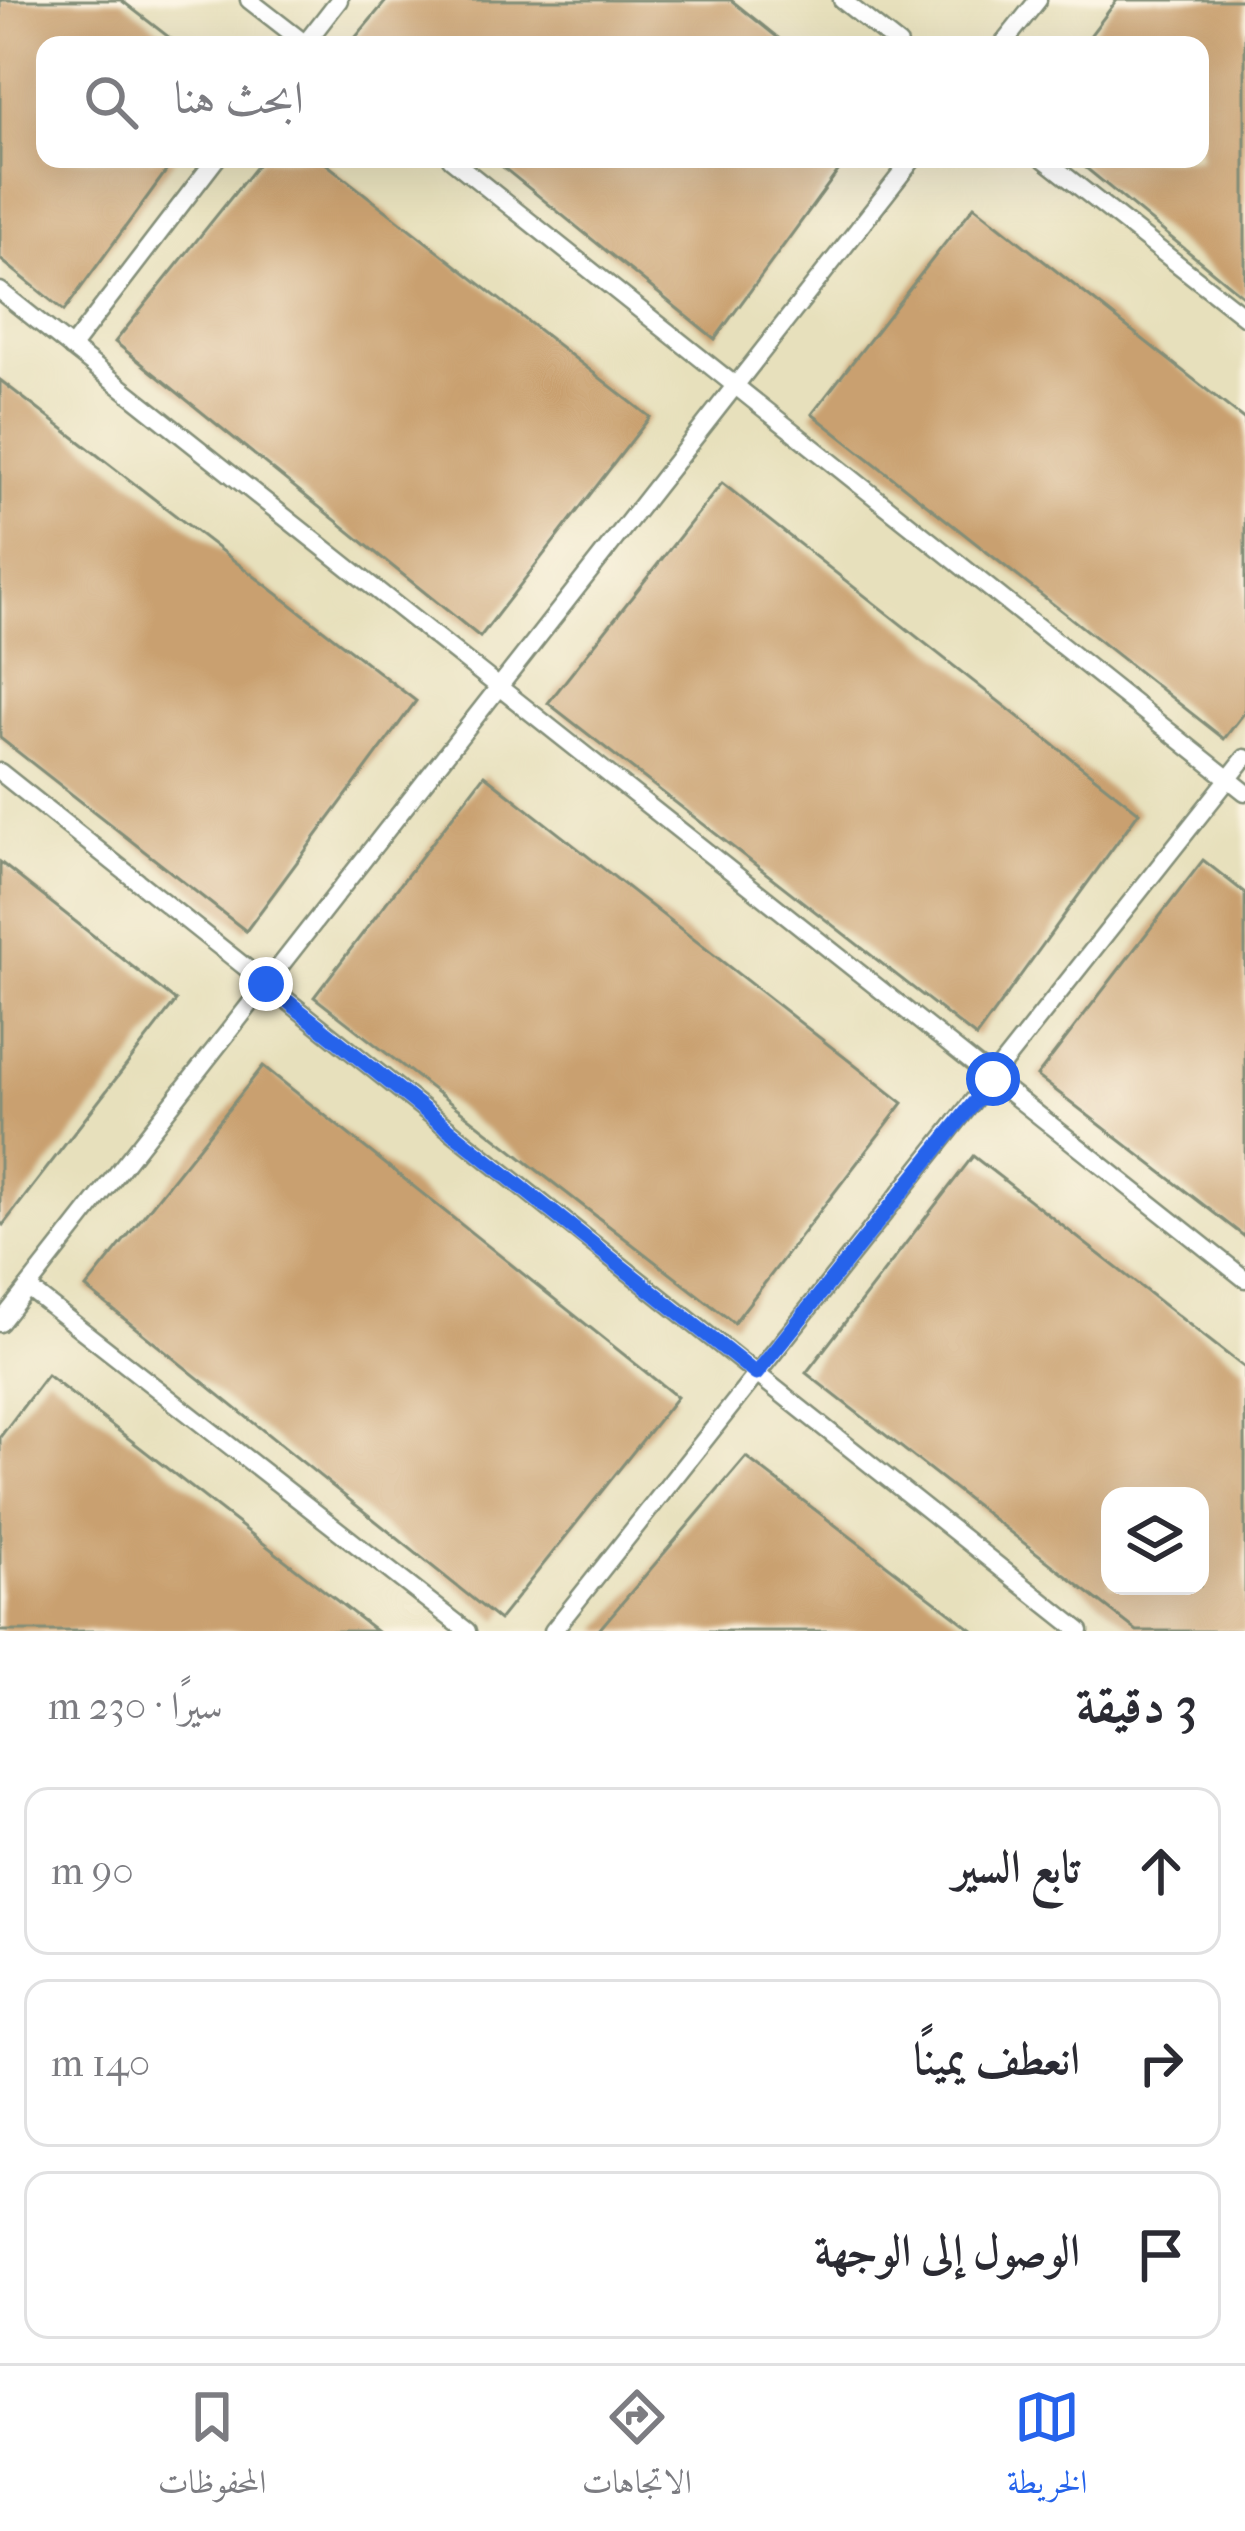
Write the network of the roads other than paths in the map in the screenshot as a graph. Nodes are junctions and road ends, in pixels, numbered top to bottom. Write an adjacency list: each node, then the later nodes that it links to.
1 (249, 0): 5 (lane)
2 (339, 0): 6 (lane)
3 (842, 0): 7 (lane)
4 (1038, 0): 8 (lane)
5 (296, 36)
6 (312, 36)
7 (888, 36)
8 (1009, 36)
9 (210, 168): 15 (lane)
10 (463, 168): 16 (lane)
11 (906, 168): 16 (lane)
12 (1055, 168): 14 (lane)
13 (0, 291): 15 (lane)
14 (1245, 317)
15 (71, 348): 17 (lane)
16 (736, 384): 17 (lane); 20 (lane)
17 (499, 687): 22 (lane); 23 (lane)
18 (1245, 758): 20 (lane)
19 (0, 772): 22 (lane)
20 (1229, 779): 21 (lane); 23 (lane)
21 (1245, 792)
22 (266, 984): 25 (lane); 27 (lane)
23 (993, 1079): 24 (lane); 27 (lane)
24 (1245, 1279)
25 (28, 1288): 26 (lane); 28 (lane)
26 (0, 1323)
27 (756, 1374): 29 (lane); 30 (lane)
28 (466, 1631)
29 (553, 1631)
30 (1080, 1631)

